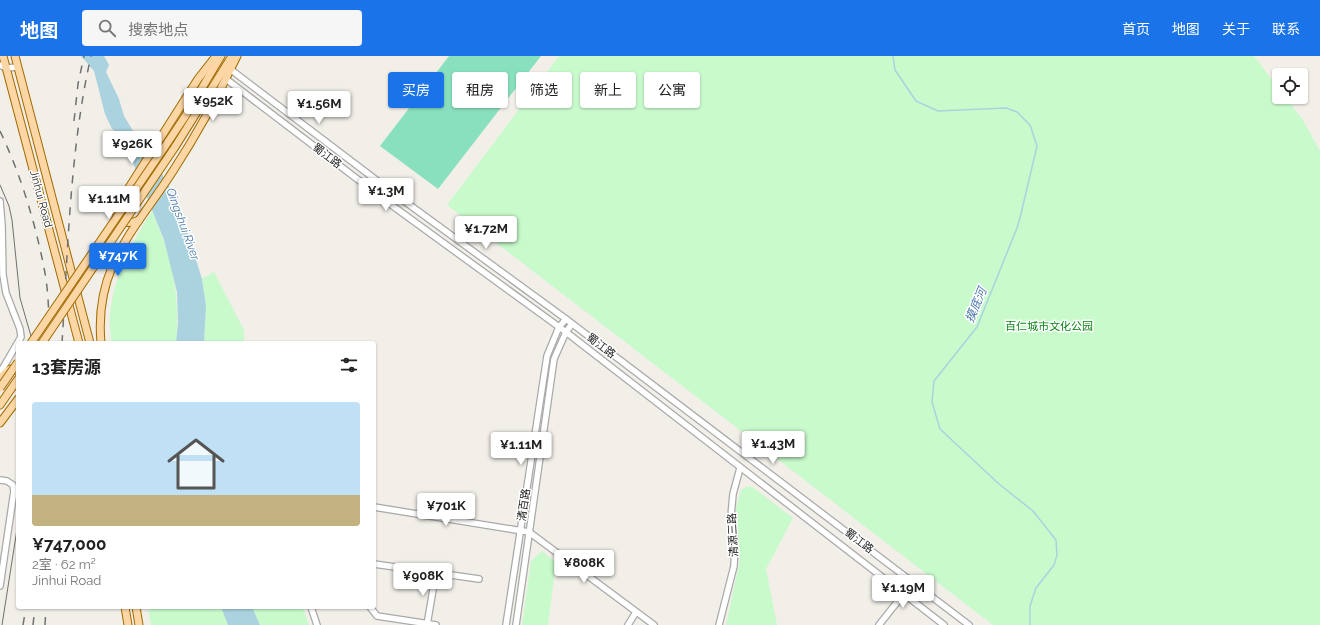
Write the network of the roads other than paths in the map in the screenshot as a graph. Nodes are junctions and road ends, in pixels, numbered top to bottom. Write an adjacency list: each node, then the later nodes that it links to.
1 (3, 56): 7 (main road, Jinhui Road)
2 (15, 56): 8 (main road, Jinhui Road)
3 (216, 56): 12 (main road)
4 (222, 56): 18 (main road, bridge)
5 (232, 56): 19 (main road, bridge)
6 (237, 56): 9 (main road)
7 (3, 67): 8 (street); 20 (main road, Jinhui Road)
8 (18, 67): 21 (main road, Jinhui Road)
9 (230, 69): 10 (main road); 13 (street, 蜀江路)
10 (226, 79): 12 (main road); 15 (street, 蜀江路)
11 (0, 201): 17 (street)
12 (141, 217): 22 (main road)
13 (566, 319): 14 (street, 蜀江路); 15 (street, 清百路)
14 (572, 324): 16 (street, 清百路); 41 (street, 蜀江路)
15 (559, 327): 16 (street, 蜀江路); 36 (street, 清百路)
16 (566, 332): 33 (street, 蜀江路); 37 (street, 清百路)
17 (19, 341)
18 (32, 341)
19 (43, 341)
20 (79, 341)
21 (89, 341)
22 (101, 341)
23 (16, 346): 26 (street)
24 (16, 365): 29 (main road, bridge)
25 (16, 370): 27 (main road)
26 (0, 374)
27 (0, 378)
28 (16, 382): 31 (main road)
29 (0, 388)
30 (16, 402): 32 (main road)
31 (0, 405)
32 (0, 423)
33 (740, 468): 43 (street, 蜀江路); 58 (street, 清源三路)
34 (0, 480): 42 (street)
35 (376, 506): 36 (street)
36 (520, 530): 37 (street); 54 (street, 清百路)
37 (529, 532): 48 (street); 55 (street, 清百路)
38 (376, 564): 39 (street)
39 (436, 572): 40 (street); 49 (street)
40 (479, 579)
41 (913, 582): 43 (street); 61 (street, 蜀江路)
42 (0, 586)
43 (903, 594): 59 (street); 60 (street, 蜀江路)
44 (125, 609): 50 (main road)
45 (136, 609): 51 (main road)
46 (312, 609): 52 (street)
47 (372, 609): 49 (street)
48 (636, 612): 56 (street); 57 (street)
49 (428, 624): 53 (street)
50 (128, 625)
51 (139, 625)
52 (317, 625)
53 (436, 625)
54 (506, 625)
55 (516, 625)
56 (628, 625)
57 (654, 625)
58 (719, 625)
59 (879, 625)
60 (944, 625)
61 (969, 625)

